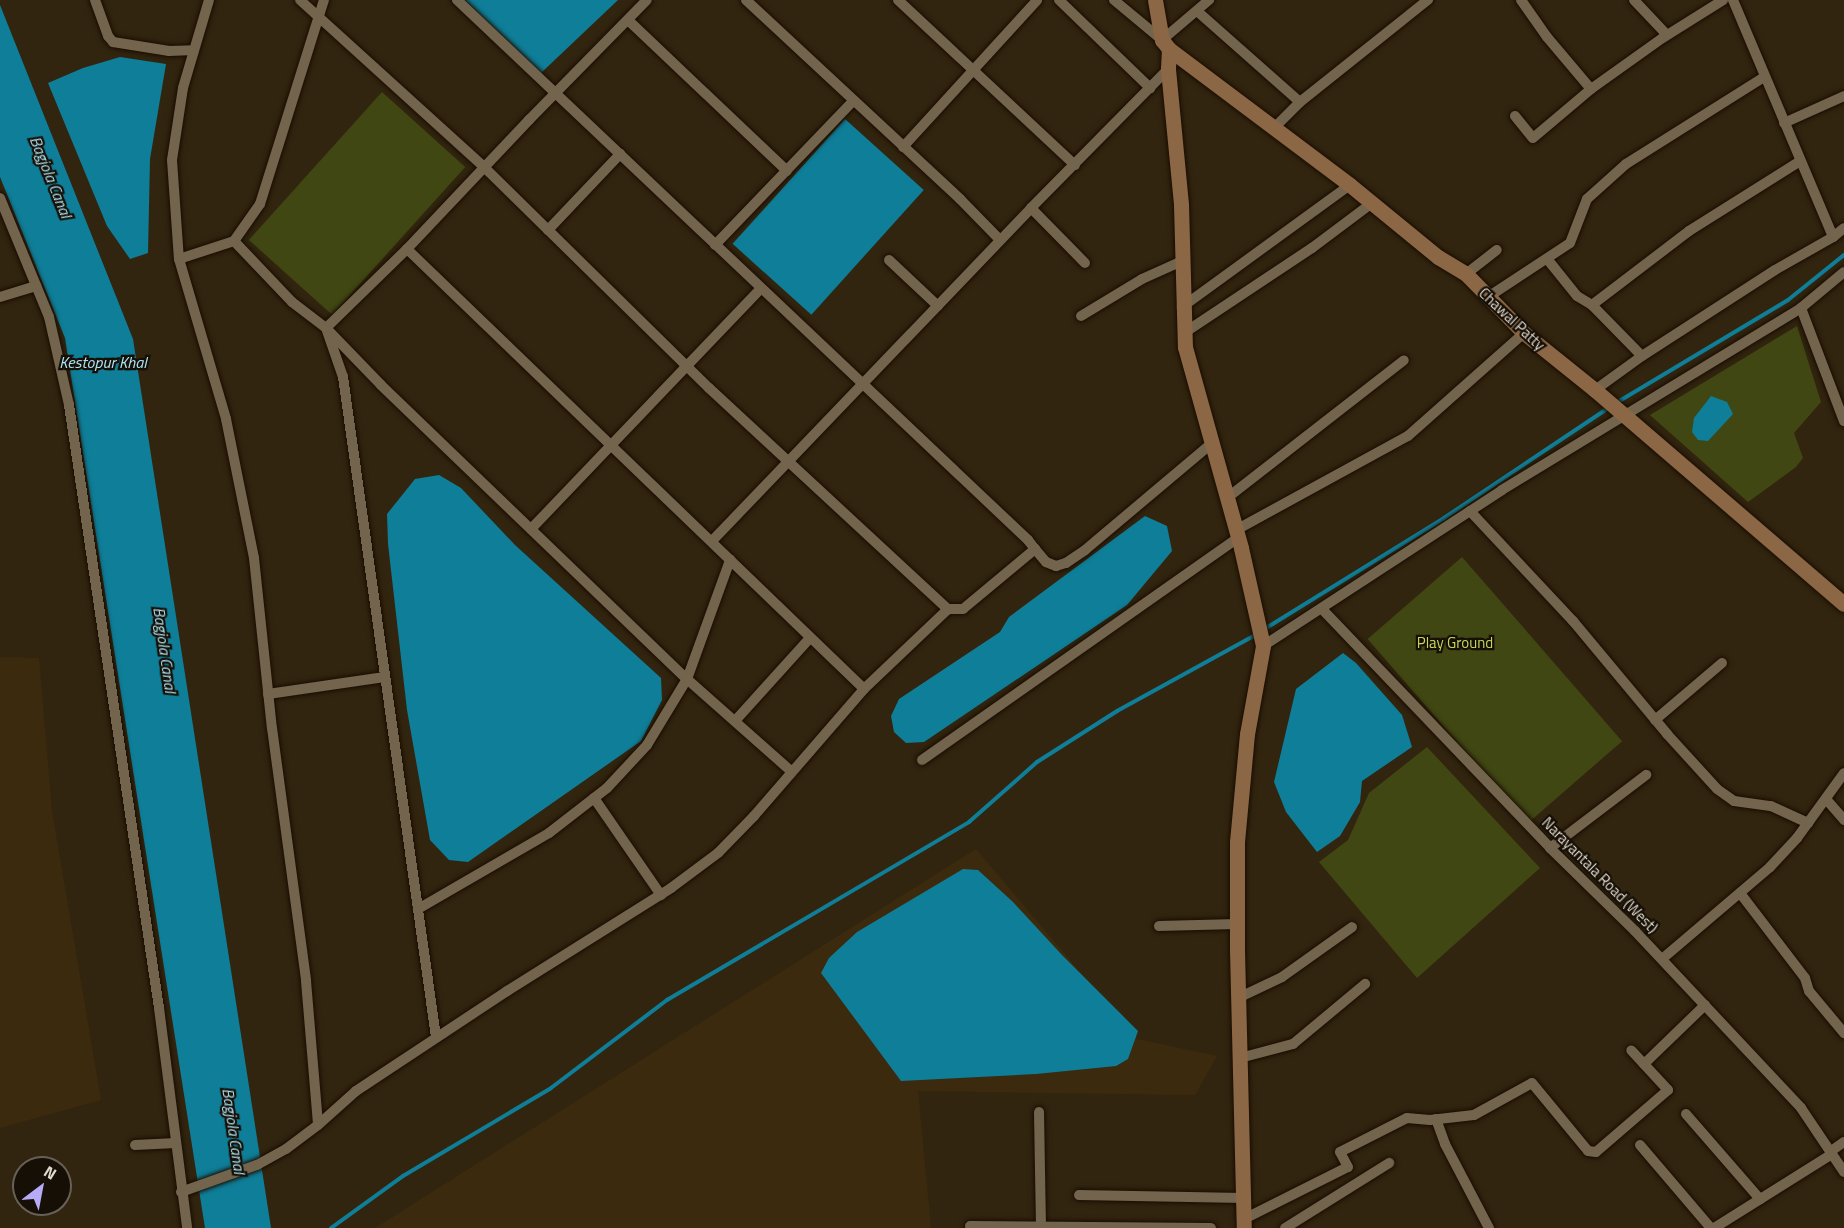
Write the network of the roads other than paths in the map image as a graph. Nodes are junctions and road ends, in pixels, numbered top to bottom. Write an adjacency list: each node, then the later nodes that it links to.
1 (94, 0): 24 (street)
2 (208, 0): 24 (street)
3 (300, 0): 20 (street)
4 (324, 0): 20 (street)
5 (457, 0): 30 (street)
6 (647, 0): 21 (street)
7 (746, 0): 32 (street)
8 (898, 0): 26 (street)
9 (1037, 0): 26 (street)
10 (1059, 0): 28 (street)
11 (1114, 0): 23 (street)
12 (1155, 0): 23 (street)
13 (1209, 0): 19 (street)
14 (1428, 0): 33 (street)
15 (1521, 0): 29 (street)
16 (1634, 0): 22 (street)
17 (1723, 0): 22 (street)
18 (1733, 0): 27 (street)
19 (1197, 11): 23 (street); 33 (street)
20 (320, 18): 41 (street); 51 (street)
21 (628, 20): 30 (street); 42 (street)
22 (1667, 35): 29 (street)
23 (1166, 45): 25 (street); 36 (street, Chawal Patty)
24 (194, 50): 55 (street)
25 (1168, 69): 28 (street); 58 (street)
26 (972, 71): 37 (street); 40 (street)
27 (1764, 77): 35 (street); 57 (street)
28 (1150, 88): 40 (street)
29 (1591, 90): 34 (street)
30 (556, 93): 38 (street); 41 (street)
31 (1844, 96): 35 (street)
32 (853, 101): 37 (street); 42 (street)
33 (1300, 102): 36 (street)
34 (1515, 116)
35 (1784, 123): 39 (street)
36 (1273, 129): 43 (street, Chawal Patty)
37 (903, 147): 50 (street)
38 (620, 154): 48 (street); 52 (street)
39 (1800, 161): 49 (street); 66 (street)
40 (1075, 165): 46 (street)
41 (484, 167): 48 (street); 53 (street)
42 (787, 171): 52 (street)
43 (1350, 185): 45 (street, Chawal Patty); 68 (street)
44 (0, 198): 62 (street)
45 (1372, 203): 61 (street, Chawal Patty); 72 (street)
46 (1031, 208): 50 (street); 59 (street)
47 (1844, 228): 49 (street)
48 (548, 230): 76 (street)
49 (1833, 237): 74 (street)
50 (1000, 240): 67 (street)
51 (234, 241): 55 (street); 71 (street)
52 (715, 245): 63 (street)
53 (407, 249): 71 (street); 83 (street)
54 (1497, 250): 61 (street)
55 (179, 259): 101 (street)
56 (889, 260): 67 (street)
57 (1548, 260): 65 (street); 66 (street)
58 (1182, 261): 68 (street); 70 (street)
59 (1085, 263)
60 (1844, 272): 69 (street)
61 (1466, 274): 65 (street, Chawal Patty)
62 (36, 286): 64 (street); 133 (street)
63 (760, 289): 76 (street); 77 (street)
64 (0, 297)
65 (1488, 297): 73 (street, Chawal Patty)
66 (1593, 305): 74 (street)
67 (938, 306): 77 (street)
68 (1182, 307): 72 (street)
69 (1801, 308): 79 (street); 80 (street)
70 (1081, 316)
71 (326, 328): 87 (street); 98 (street)
72 (1184, 333): 82 (street)
73 (1524, 333): 78 (street, Chawal Patty); 88 (street)
74 (1642, 356): 78 (street)
75 (1404, 360): 85 (street)
76 (686, 365): 83 (street); 84 (street)
77 (864, 385): 84 (street); 90 (street)
78 (1598, 393): 80 (street, Chawal Patty)
79 (1840, 399): 81 (street)
80 (1625, 416): 86 (street); 92 (street, Chawal Patty)
81 (1844, 422)
82 (1212, 443): 85 (street); 90 (street)
83 (610, 446): 87 (street); 89 (street)
84 (788, 460): 89 (street); 93 (street)
85 (1227, 498): 88 (street)
86 (1470, 511): 94 (street); 102 (street)
87 (531, 529): 99 (street)
88 (1237, 534): 96 (street); 104 (street)
89 (712, 541): 91 (street)
90 (1035, 549): 93 (street)
91 (730, 560): 95 (street); 99 (street)
92 (1844, 604)
93 (948, 609): 100 (street)
94 (1322, 609): 96 (street); 112 (street, Narayantala Road (West))
95 (810, 638): 100 (street); 103 (street)
96 (1263, 646): 116 (street)
97 (1722, 663): 102 (street)
98 (385, 677): 101 (street); 115 (street)
99 (687, 679): 103 (street); 108 (street)
100 (864, 689): 105 (street)
101 (268, 694): 131 (street)
102 (1655, 720): 111 (street)
103 (735, 721): 105 (street)
104 (922, 760)
105 (791, 771): 114 (street)
106 (1844, 773): 109 (street)
107 (1646, 775): 112 (street)
108 (594, 798): 114 (street); 115 (street)
109 (1826, 799): 110 (street); 111 (street)
110 (1844, 820)
111 (1808, 823): 113 (street)
112 (1550, 848): 119 (street, Narayantala Road (West))
113 (1740, 893): 119 (street); 123 (street)
114 (661, 895): 124 (street)
115 (418, 909): 124 (street)
116 (1237, 924): 117 (street); 121 (street)
117 (1159, 926)
118 (1352, 927): 121 (street)
119 (1662, 959): 122 (street, Narayantala Road (West))
120 (1365, 984): 126 (street)
121 (1238, 998): 126 (street)
122 (1705, 1005): 127 (street); 136 (street, Narayantala Road (West))
123 (1844, 1033)
124 (436, 1037): 131 (street)
125 (1631, 1050): 127 (street)
126 (1240, 1058): 141 (street)
127 (1644, 1064): 130 (street)
128 (1039, 1112): 145 (street)
129 (1686, 1114): 142 (street)
130 (1436, 1119): 143 (street); 149 (street)
131 (318, 1125): 139 (street)
132 (1844, 1142): 136 (street)
133 (176, 1143): 134 (street); 139 (street)
134 (135, 1145)
135 (1640, 1145): 150 (street)
136 (1831, 1153): 138 (street, Narayantala Road (West)); 142 (street)
137 (1389, 1164): 148 (street)
138 (1844, 1172)
139 (185, 1190): 146 (street)
140 (1079, 1195): 141 (street)
141 (1244, 1198): 143 (street)
142 (1760, 1199): 150 (street)
143 (1244, 1224)
144 (970, 1226): 145 (street)
145 (1041, 1227): 147 (street)
146 (187, 1228)
147 (1211, 1228)
148 (1285, 1228)
149 (1489, 1228)
150 (1713, 1228)

